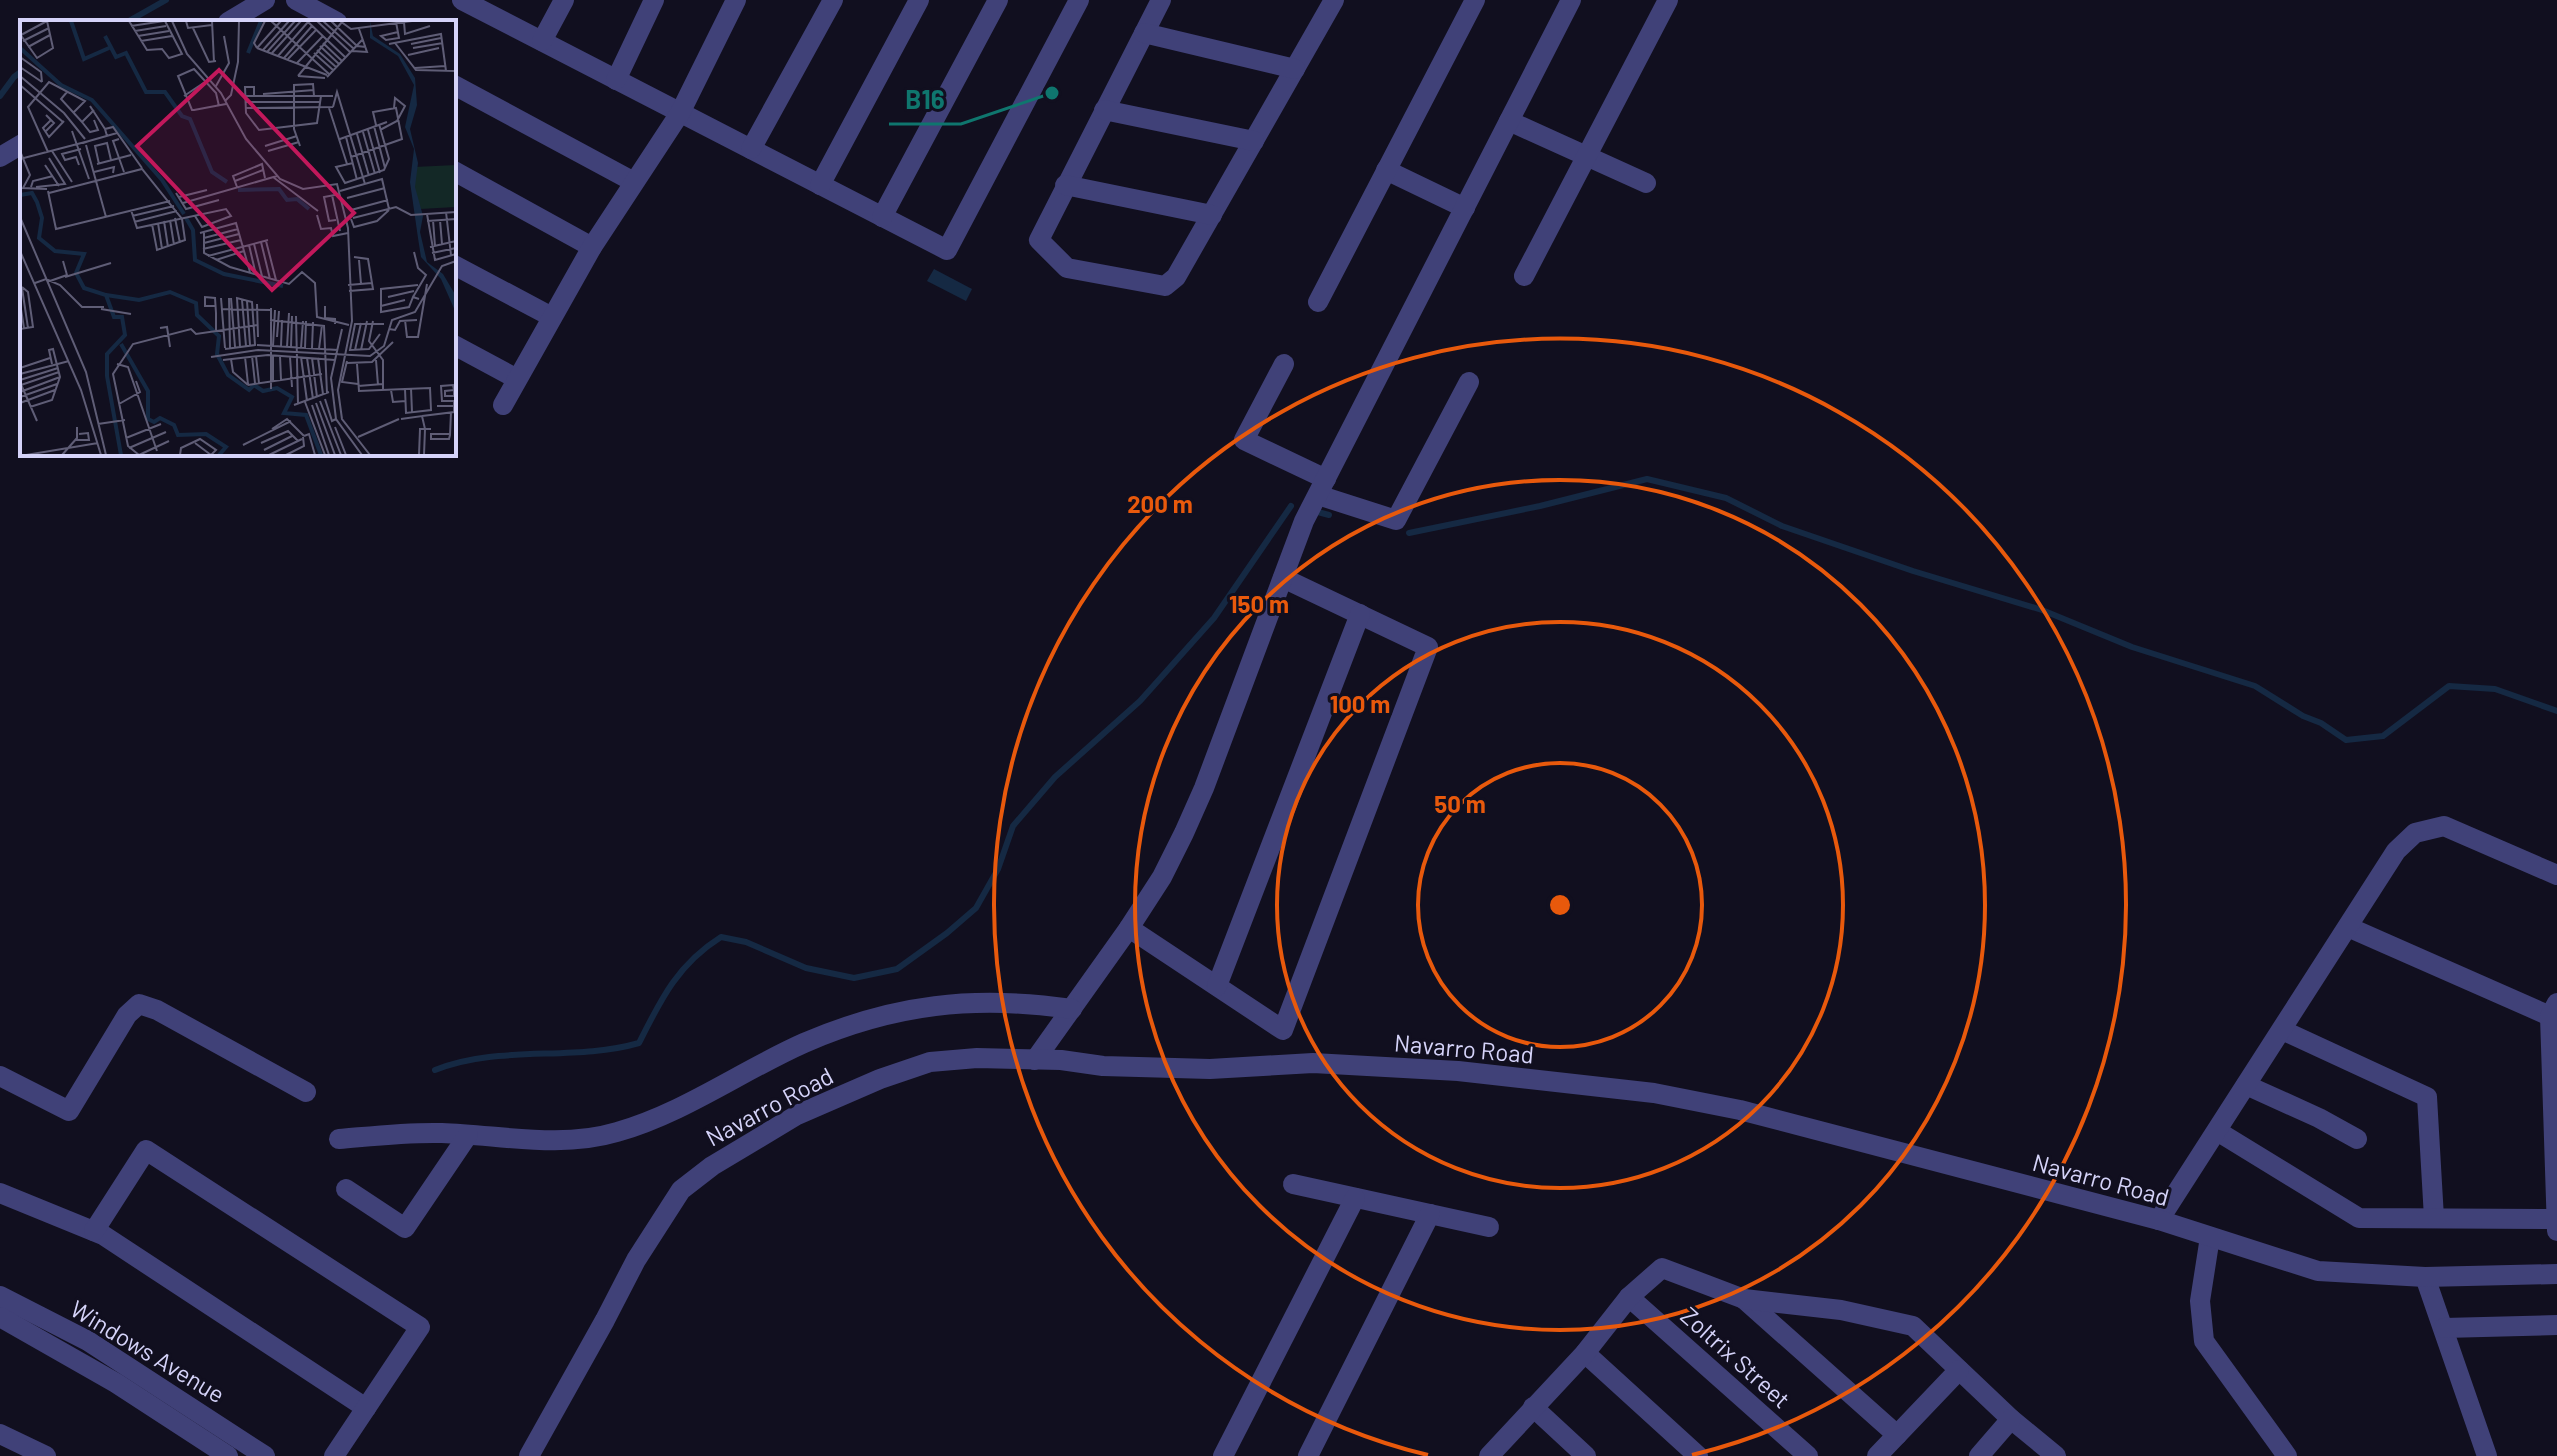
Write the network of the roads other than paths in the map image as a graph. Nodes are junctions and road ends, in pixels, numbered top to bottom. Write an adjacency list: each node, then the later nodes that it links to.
1 (265, 0): 16 (street)
2 (296, 0): 17 (street)
3 (564, 0): 19 (street)
4 (654, 0): 21 (street)
5 (736, 0): 24 (street)
6 (833, 0): 28 (street)
7 (919, 0): 35 (street)
8 (998, 0): 39 (street)
9 (1079, 0): 39 (street)
10 (1161, 0): 18 (street)
11 (1334, 0): 20 (street)
12 (1475, 0): 31 (street)
13 (1571, 0): 25 (street)
14 (1668, 0): 29 (street)
15 (470, 2): 19 (street)
16 (231, 20)
17 (333, 20)
18 (1144, 33): 20 (street); 23 (street)
19 (542, 41): 21 (street)
20 (1295, 69): 26 (street)
21 (616, 80): 24 (street)
22 (456, 86): 33 (street)
23 (1104, 110): 26 (street); 36 (street)
24 (680, 113): 28 (street); 33 (street)
25 (1509, 121): 29 (street); 37 (street)
26 (1254, 141): 38 (street)
27 (20, 145): 30 (street)
28 (751, 149): 35 (street)
29 (1587, 156): 34 (street); 42 (street)
30 (0, 157)
31 (1386, 170): 37 (street); 43 (street)
32 (456, 172): 40 (street)
33 (634, 182): 40 (street)
34 (1646, 183)
35 (820, 185): 39 (street)
36 (1065, 185): 38 (street); 38 (street)
37 (1465, 208): 50 (street)
38 (1212, 215)
39 (882, 217)
40 (592, 247): 44 (street)
41 (456, 266): 44 (street)
42 (1524, 276)
43 (1318, 302)
44 (552, 317): 47 (street)
45 (456, 346): 47 (street)
46 (1284, 364): 50 (street)
47 (517, 379): 49 (street)
48 (1469, 382): 50 (street)
49 (503, 405)
50 (1322, 487): 51 (street)
51 (1283, 578): 52 (street); 55 (street)
52 (1360, 614): 56 (street); 56 (street)
53 (2557, 875): 54 (street)
54 (2348, 927): 58 (street); 59 (street)
55 (1129, 928): 56 (street); 57 (street)
56 (1217, 986)
57 (1072, 1009): 60 (street); 65 (street)
58 (2554, 1010): 74 (street)
59 (2282, 1030): 62 (street); 73 (street)
60 (1035, 1060): 75 (street, Navarro Road); 98 (street, Navarro Road)
61 (0, 1076): 63 (street)
62 (2246, 1085): 64 (street); 67 (street)
63 (306, 1092)
64 (2217, 1131): 73 (street); 75 (street)
65 (468, 1135): 66 (street); 69 (street)
66 (339, 1139)
67 (2357, 1139)
68 (1293, 1184): 71 (street)
69 (346, 1189)
70 (0, 1193): 77 (street)
71 (1355, 1198): 72 (street); 99 (street)
72 (1430, 1214): 76 (street); 100 (street)
73 (2434, 1218): 74 (street)
74 (2557, 1219): 78 (street)
75 (2159, 1220): 79 (street, Navarro Road)
76 (1489, 1227)
77 (94, 1231): 90 (street); 90 (street)
78 (2557, 1231)
79 (2210, 1237): 81 (street, Navarro Road); 108 (street)
80 (2557, 1274): 81 (street, Navarro Road)
81 (2425, 1277): 86 (street)
82 (1629, 1297): 83 (street); 87 (street); 104 (street, Zoltrix Street)
83 (1744, 1299): 88 (street); 93 (street)
84 (4, 1313): 95 (street, Windows Avenue); 96 (street, Windows Avenue)
85 (2557, 1325): 86 (street)
86 (2444, 1328): 109 (street)
87 (1585, 1353): 89 (street); 103 (street)
88 (1959, 1370): 91 (street); 93 (street)
89 (1533, 1407): 101 (street); 102 (street)
90 (366, 1408): 97 (street)
91 (2011, 1419): 106 (street); 107 (street)
92 (0, 1434): 94 (street)
93 (1897, 1435): 105 (street)
94 (46, 1456)
95 (228, 1456)
96 (265, 1456)
97 (334, 1456)
98 (529, 1456)
99 (1223, 1456)
100 (1308, 1456)
101 (1489, 1456)
102 (1586, 1456)
103 (1698, 1456)
104 (1808, 1456)
105 (1877, 1456)
106 (1979, 1456)
107 (2056, 1456)
108 (2287, 1456)
109 (2487, 1456)

